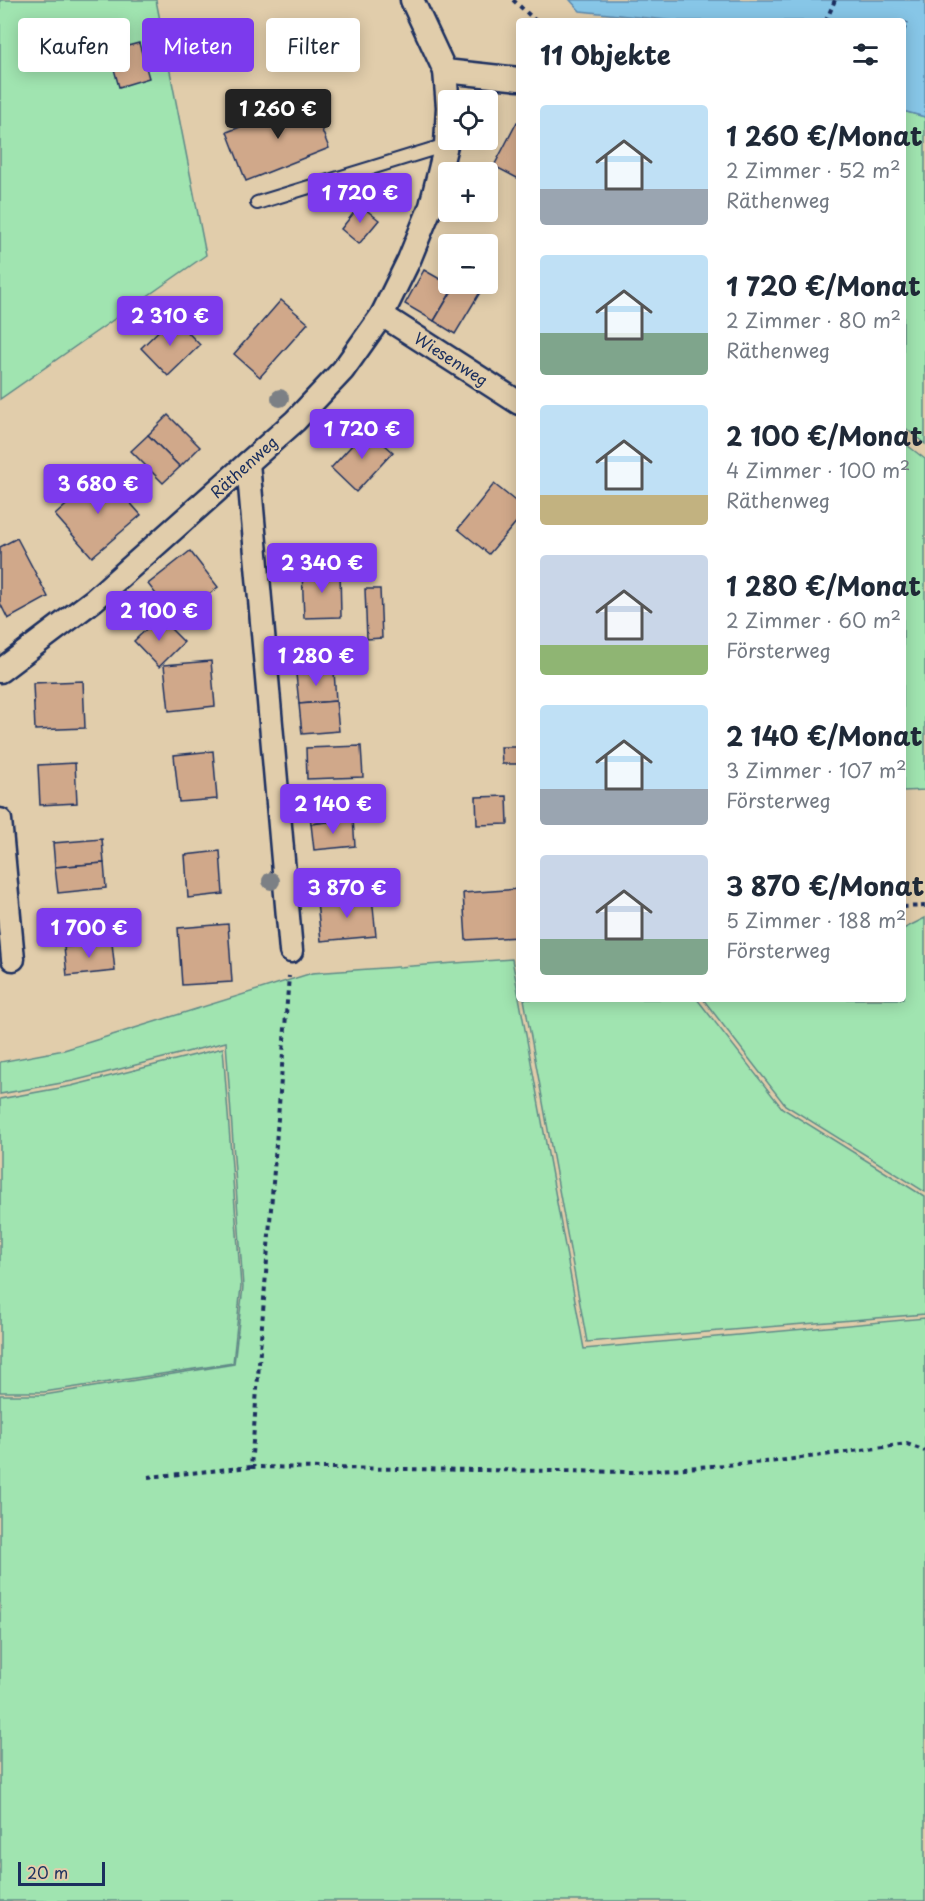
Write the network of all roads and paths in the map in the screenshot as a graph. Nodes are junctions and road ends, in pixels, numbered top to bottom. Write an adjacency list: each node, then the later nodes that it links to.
1 (412, 0): 6 (street)
2 (513, 0): 4 (path)
3 (835, 0): 5 (path)
4 (533, 18)
5 (827, 18)
6 (445, 71): 7 (street); 8 (street, Räthenweg)
7 (516, 80)
8 (447, 90)
9 (438, 147): 11 (lane)
10 (445, 150): 12 (street, Räthenweg)
11 (257, 203)
12 (382, 315): 13 (street, Wiesenweg); 14 (street, Räthenweg)
13 (516, 401)
14 (248, 463): 15 (street, Räthenweg); 20 (street)
15 (0, 671)
16 (0, 820): 17 (street)
17 (2, 855): 21 (street)
18 (925, 906): 19 (path)
19 (906, 907)
20 (291, 951): 23 (path)
21 (13, 958)
22 (925, 1451): 23 (path)
23 (251, 1467): 24 (path)
24 (148, 1477)

